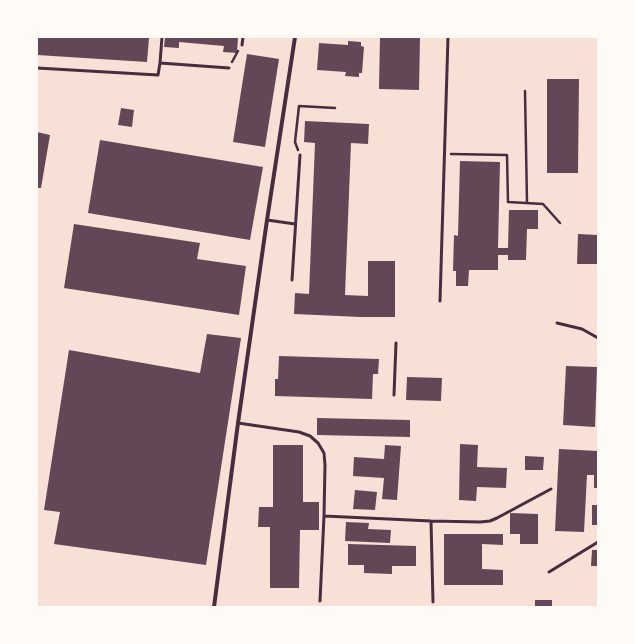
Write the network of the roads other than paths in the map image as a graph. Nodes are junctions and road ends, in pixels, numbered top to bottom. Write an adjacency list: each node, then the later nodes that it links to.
1 (162, 37): 6 (lane)
2 (243, 37): 5 (lane)
3 (295, 37): 10 (street)
4 (448, 37): 13 (lane)
5 (242, 45)
6 (160, 63): 7 (lane); 8 (lane)
7 (37, 68)
8 (229, 68)
9 (300, 155): 11 (lane)
10 (267, 220): 11 (lane); 18 (street)
11 (295, 224): 12 (lane)
12 (292, 280)
13 (440, 301)
14 (557, 323): 15 (lane)
15 (598, 338)
16 (396, 343): 17 (lane)
17 (394, 395)
18 (238, 423): 20 (lane); 26 (street)
19 (551, 489): 21 (lane)
20 (324, 516): 21 (lane); 24 (lane)
21 (431, 521): 25 (lane)
22 (598, 542): 23 (lane)
23 (548, 572)
24 (320, 601)
25 (433, 602)
26 (214, 605)

